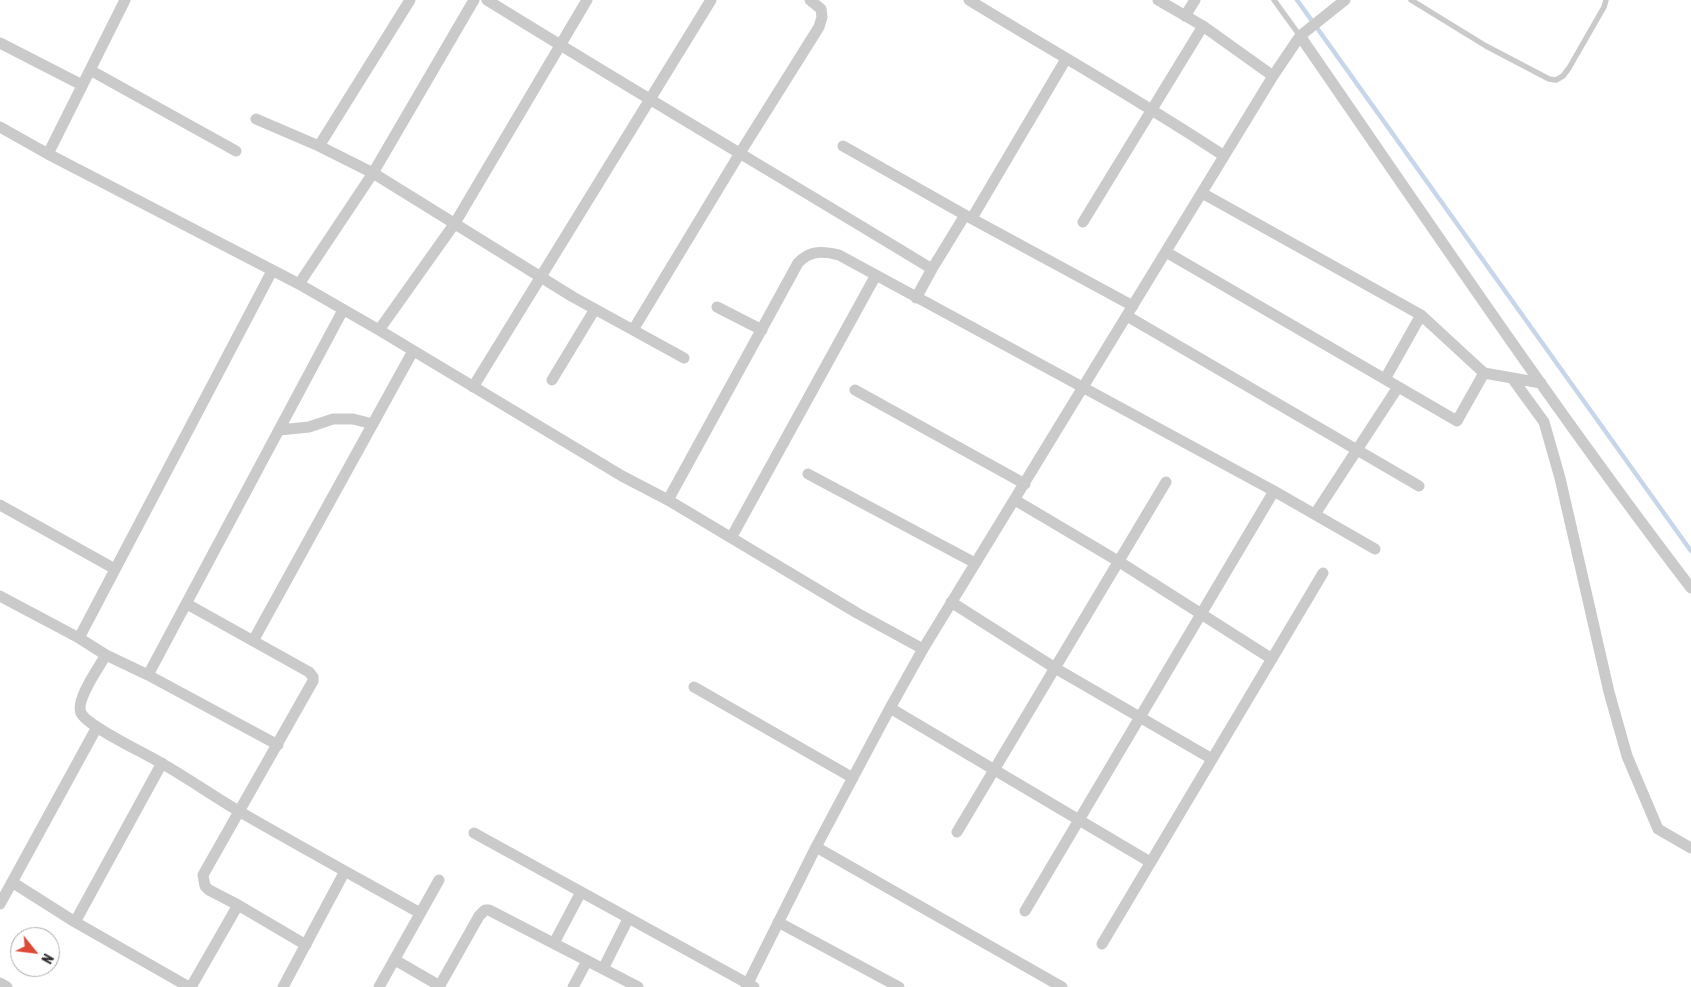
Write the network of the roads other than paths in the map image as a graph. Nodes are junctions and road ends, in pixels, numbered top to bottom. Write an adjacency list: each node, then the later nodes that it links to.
1 (125, 0): 21 (street)
2 (410, 0): 28 (street)
3 (474, 0): 34 (street)
4 (487, 0): 19 (street)
5 (587, 0): 19 (street)
6 (711, 0): 24 (street)
7 (810, 0): 31 (street)
8 (969, 0): 20 (street)
9 (1158, 0): 15 (street)
10 (1195, 0): 15 (street)
11 (1274, 0): 17 (lane)
12 (1345, 0): 17 (street)
13 (1411, 0): 14 (lane)
14 (1606, 0)
15 (1185, 16): 16 (street)
16 (1202, 26): 22 (street); 25 (street)
17 (1302, 34): 22 (street); 61 (street)
18 (0, 43): 23 (street)
19 (559, 45): 24 (street); 38 (street)
20 (1066, 59): 25 (street); 36 (street)
21 (90, 70): 23 (street); 30 (street)
22 (1273, 76): 33 (street)
23 (82, 85): 32 (street)
24 (650, 101): 31 (street); 43 (street)
25 (1152, 108): 33 (street); 37 (street)
26 (256, 119): 28 (street)
27 (0, 127): 32 (street)
28 (319, 146): 34 (street)
29 (843, 146): 36 (street)
30 (236, 151)
31 (740, 153): 40 (street); 53 (street)
32 (48, 154): 41 (street)
33 (1224, 156): 35 (street)
34 (373, 173): 38 (street); 44 (street)
35 (1202, 194): 39 (street); 50 (street)
36 (969, 217): 40 (street); 46 (street)
37 (1083, 222)
38 (455, 223): 43 (street); 52 (street)
39 (1166, 252): 46 (street); 59 (street)
40 (932, 269): 45 (street)
41 (272, 271): 44 (street); 82 (street)
42 (876, 275): 45 (street); 54 (street); 78 (street)
43 (540, 276): 48 (street); 62 (street)
44 (298, 284): 49 (street)
45 (916, 298): 64 (street)
46 (1133, 306): 51 (street)
47 (717, 307): 54 (street)
48 (595, 309): 53 (street); 60 (street)
49 (344, 310): 52 (street); 67 (street)
50 (1422, 315): 57 (street); 59 (street)
51 (1127, 316): 64 (street); 68 (street)
52 (379, 330): 55 (street)
53 (634, 330): 56 (street)
54 (762, 330): 74 (street)
55 (413, 351): 62 (street); 66 (street)
56 (684, 358)
57 (1484, 373): 58 (street); 63 (street)
58 (1512, 378): 61 (street); 110 (street)
59 (1385, 379): 63 (street)
60 (552, 380)
61 (1541, 383): 84 (street)
62 (473, 386): 74 (street)
63 (1398, 387): 68 (street)
64 (1084, 388): 71 (street); 73 (street)
65 (855, 390): 71 (street)
66 (373, 424): 67 (street); 90 (street)
67 (280, 430): 87 (street)
68 (1357, 450): 72 (street); 77 (street)
69 (808, 474): 81 (street)
70 (1166, 482): 80 (street)
71 (1025, 484): 75 (street)
72 (1419, 486)
73 (1274, 491): 77 (street); 88 (street)
74 (668, 500): 78 (street)
75 (1015, 500): 80 (street); 81 (street)
76 (0, 505): 82 (street)
77 (1316, 514): 79 (street)
78 (731, 538): 91 (street)
79 (1375, 549)
80 (1118, 560): 88 (street); 94 (street)
81 (975, 563): 86 (street)
82 (115, 569): 89 (street)
83 (1323, 573): 93 (street)
84 (1691, 588)
85 (0, 596): 89 (street)
86 (951, 602): 91 (street); 94 (street)
87 (187, 604): 90 (street); 95 (street)
88 (1202, 613): 93 (street); 98 (street)
89 (79, 638): 92 (street)
90 (254, 641): 100 (street)
91 (923, 649): 97 (street)
92 (106, 655): 95 (street); 99 (street)
93 (1272, 659): 101 (street)
94 (1055, 668): 98 (street); 103 (street)
95 (148, 675): 100 (street)
96 (694, 687): 104 (street)
97 (890, 708): 103 (street); 104 (street)
98 (1139, 717): 101 (street); 106 (street)
99 (98, 727): 102 (street); 114 (street)
100 (278, 745): 105 (street)
101 (1212, 759): 111 (street)
102 (162, 763): 105 (street); 121 (street)
103 (994, 770): 106 (street); 107 (street)
104 (853, 778): 109 (street)
105 (240, 812): 112 (street); 117 (street)
106 (1079, 820): 111 (street); 118 (street)
107 (957, 832)
108 (474, 833): 115 (street)
109 (816, 847): 122 (street); 139 (street)
110 (1691, 848)
111 (1150, 862): 124 (street)
112 (345, 871): 119 (street); 125 (street)
113 (439, 880): 119 (street)
114 (12, 882): 116 (street); 121 (street)
115 (581, 892): 120 (street); 123 (street)
116 (0, 904)
117 (238, 905): 125 (street); 133 (street)
118 (1025, 911)
119 (420, 913): 126 (street)
120 (628, 919): 128 (street); 131 (street)
121 (75, 922): 133 (street)
122 (778, 922): 131 (street); 138 (street)
123 (554, 943): 127 (street); 130 (street)
124 (1102, 944)
125 (306, 945): 134 (street)
126 (395, 960): 130 (street); 135 (street)
127 (587, 961): 128 (street); 136 (street)
128 (602, 968): 137 (street)
129 (0, 983): 132 (street)
130 (439, 986)
131 (749, 986)
132 (7, 987)
133 (190, 987)
134 (283, 987)
135 (379, 987)
136 (573, 987)
137 (638, 987)
138 (899, 987)
139 (1062, 987)

